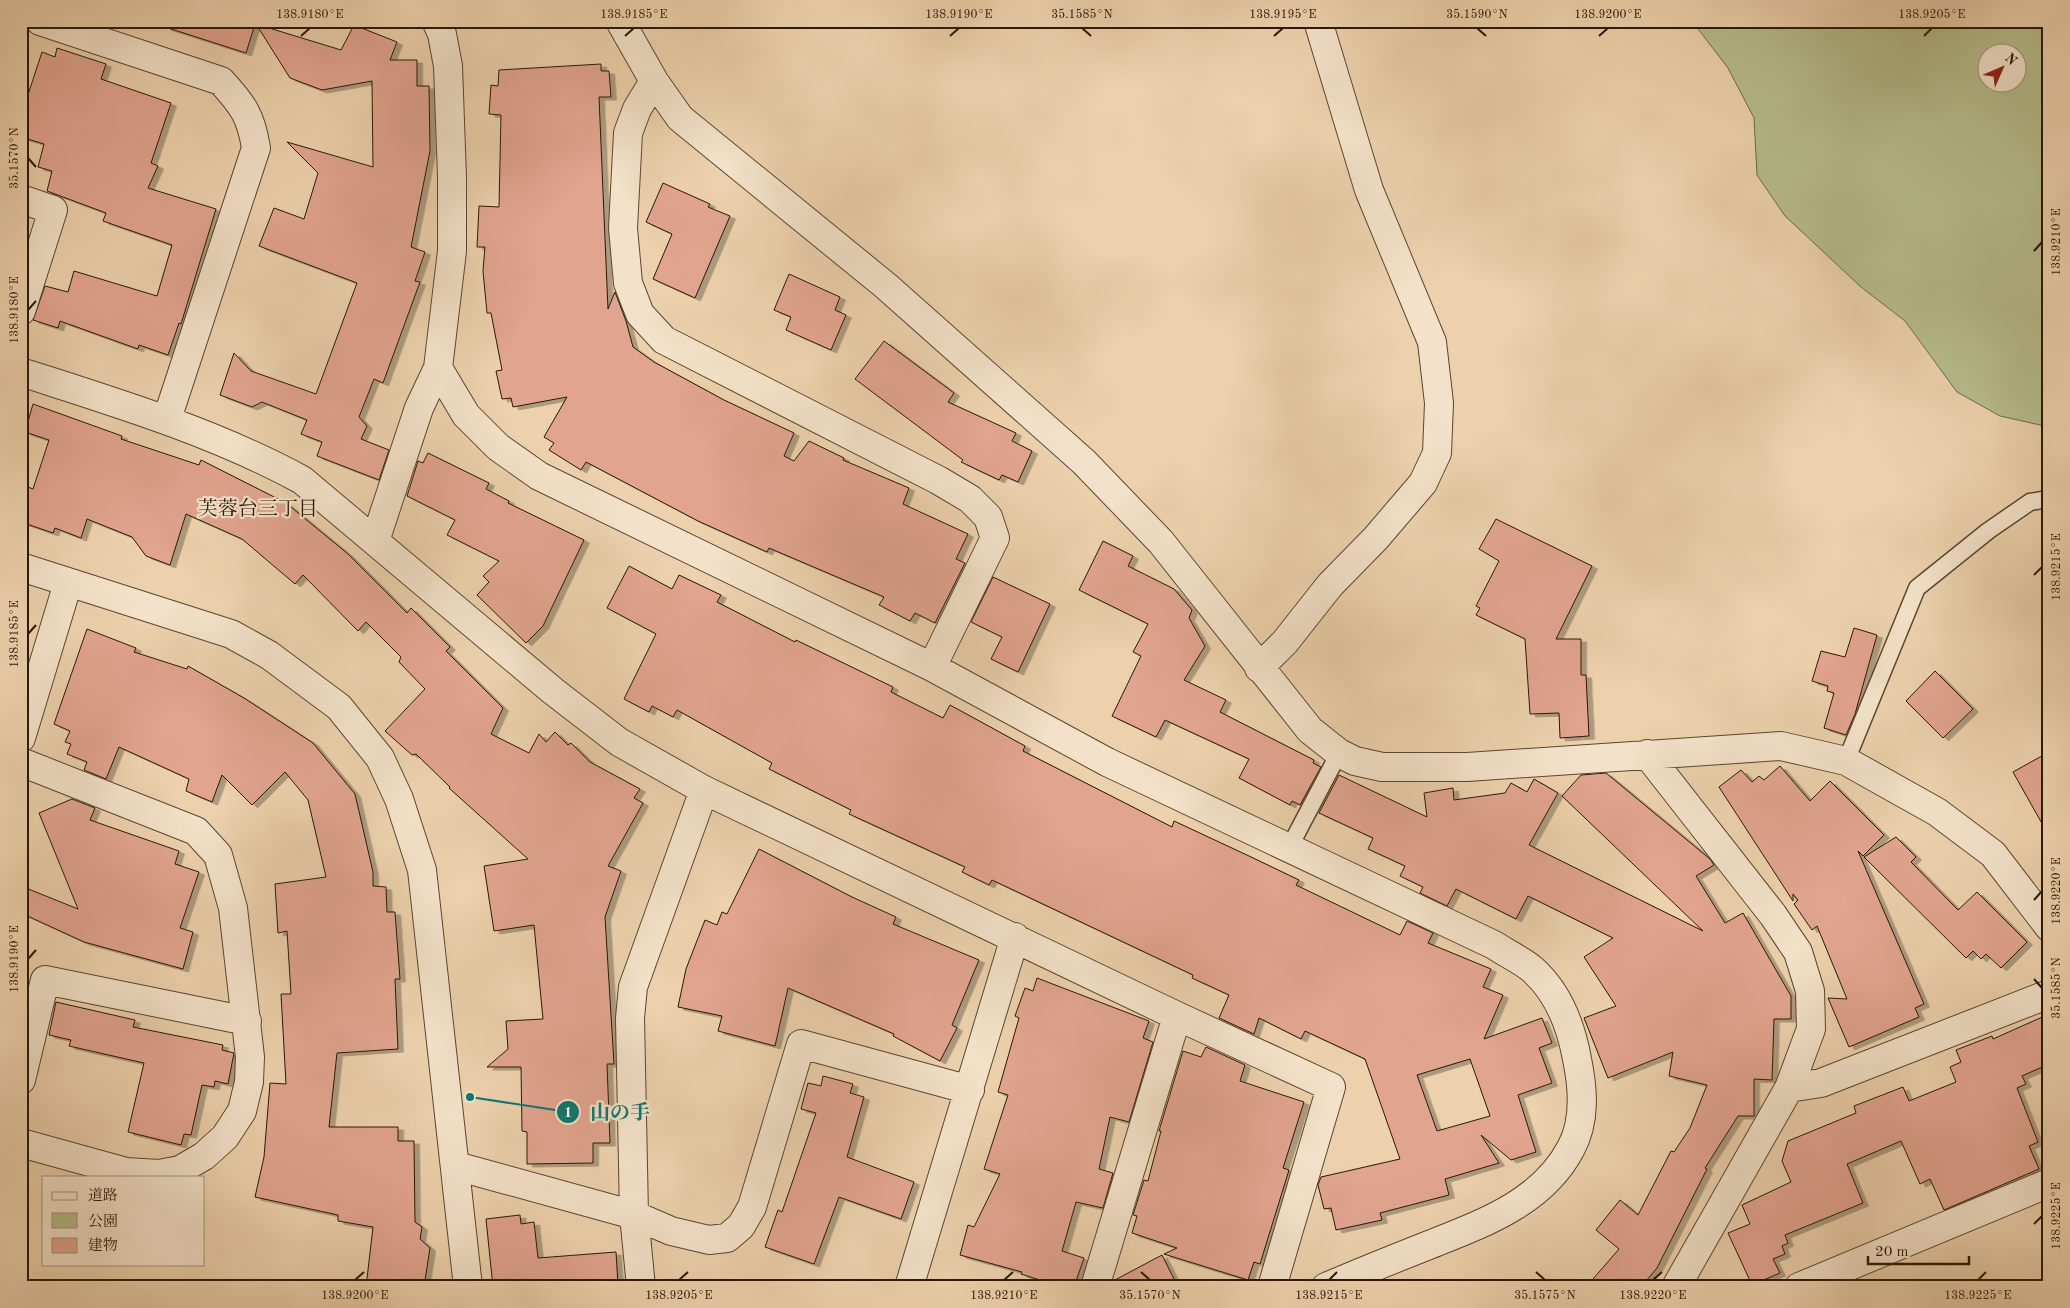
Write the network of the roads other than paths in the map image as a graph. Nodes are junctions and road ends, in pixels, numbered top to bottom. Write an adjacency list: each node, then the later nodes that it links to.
1 (40, 21): 10 (street)
2 (436, 21): 8 (street)
3 (620, 21): 5 (street)
4 (1318, 21): 16 (street)
5 (654, 81): 15 (street); 16 (street)
6 (21, 199): 7 (street)
7 (21, 311)
8 (438, 368): 12 (street); 15 (street)
9 (21, 372): 10 (street)
10 (167, 419): 12 (street)
11 (2049, 499): 21 (lane)
12 (375, 541): 22 (street)
13 (21, 567): 14 (street)
14 (68, 584): 17 (street); 33 (street)
15 (932, 667): 23 (street)
16 (1260, 668): 18 (street)
17 (21, 738)
18 (1339, 753): 19 (street); 23 (lane)
19 (1647, 754): 21 (street); 30 (street)
20 (21, 762): 28 (street)
21 (1846, 762): 24 (street)
22 (704, 790): 25 (street); 35 (street)
23 (1289, 848): 41 (street)
24 (2049, 927)
25 (1015, 938): 27 (street); 31 (street)
26 (2049, 994): 30 (street)
27 (1176, 1016): 39 (street); 40 (street)
28 (247, 1021): 29 (street); 32 (street)
29 (21, 1080)
30 (1789, 1088): 42 (street)
31 (970, 1090): 35 (street); 38 (street)
32 (21, 1144)
33 (456, 1166): 35 (street); 36 (street)
34 (2049, 1183): 43 (street)
35 (634, 1215): 37 (street)
36 (468, 1287)
37 (641, 1287)
38 (909, 1287)
39 (1095, 1287)
40 (1272, 1287)
41 (1326, 1287)
42 (1676, 1287)
43 (1799, 1287)

